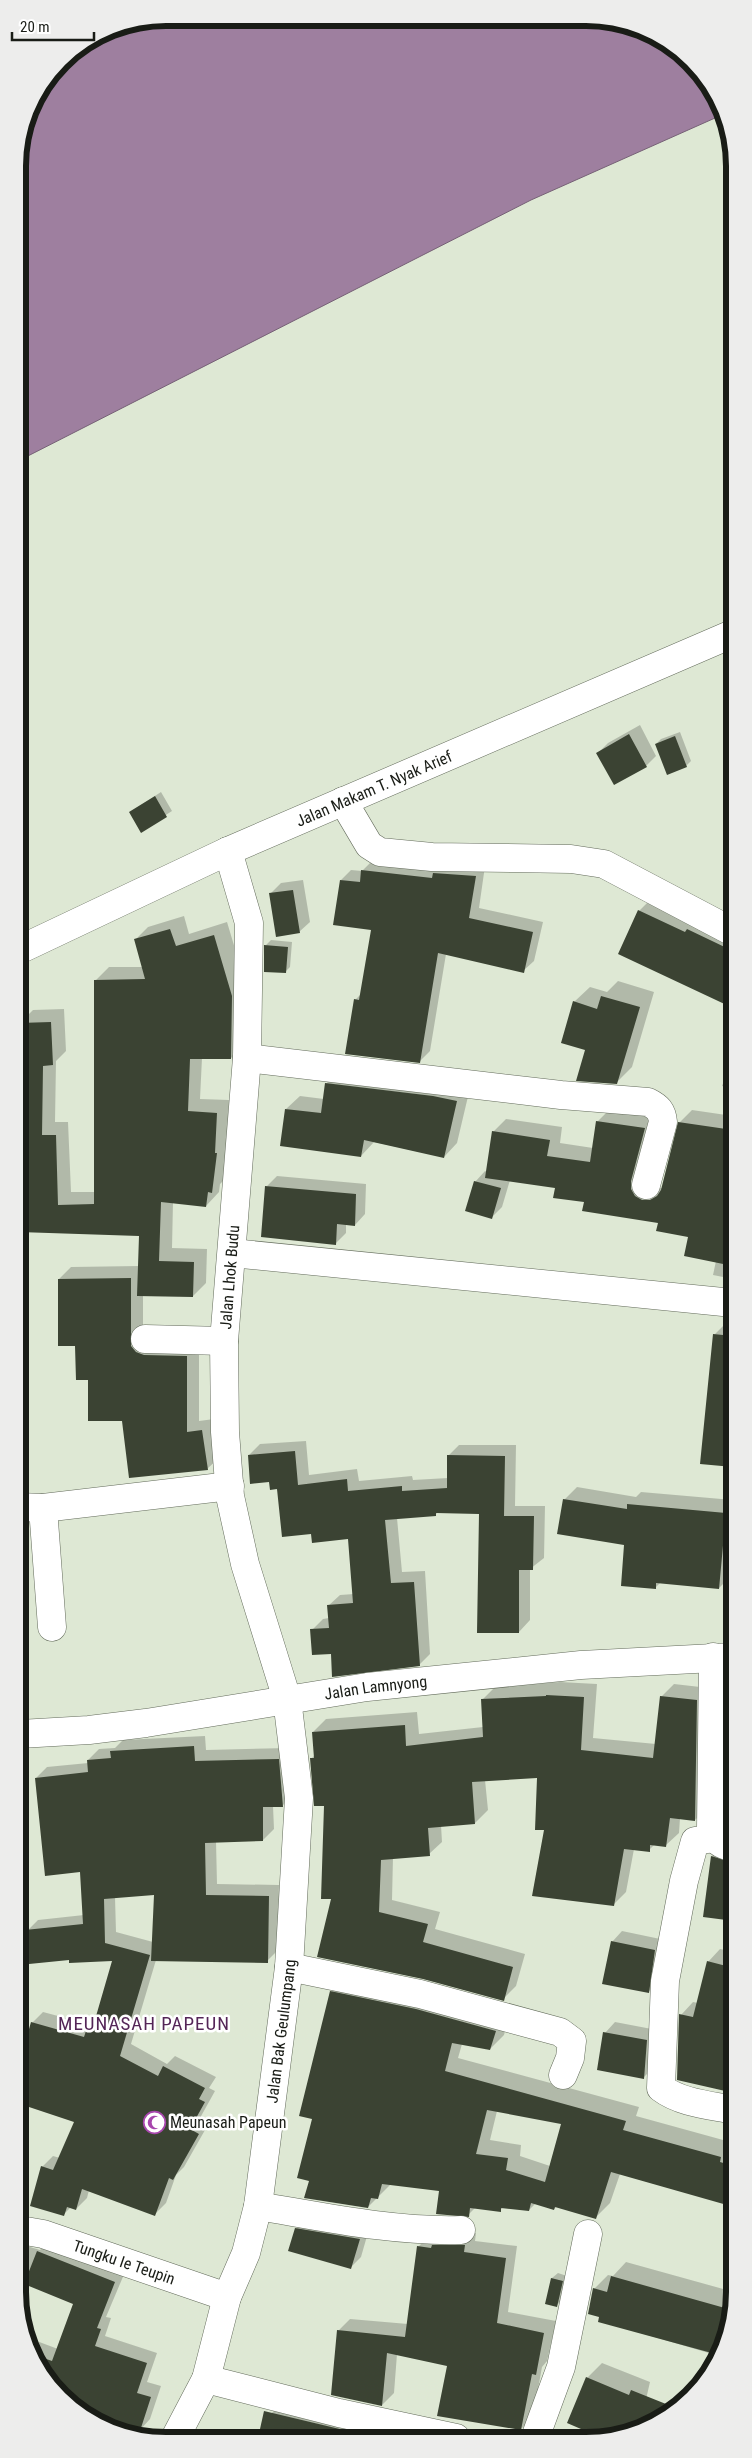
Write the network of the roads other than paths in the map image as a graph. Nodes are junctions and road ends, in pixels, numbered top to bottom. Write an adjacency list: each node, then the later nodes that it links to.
1 (726, 637): 2 (street, Jalan Makam T. Nyak Arief)
2 (343, 801): 3 (street, Jalan Makam T. Nyak Arief); 4 (street)
3 (228, 851): 5 (street, Jalan Makam T. Nyak Arief); 6 (street, Jalan Lhok Budu)
4 (726, 928)
5 (27, 946)
6 (247, 1058): 7 (street); 8 (street, Jalan Lhok Budu)
7 (646, 1185)
8 (232, 1253): 9 (street); 11 (street, Jalan Lhok Budu)
9 (725, 1302)
10 (145, 1339): 11 (street)
11 (224, 1340): 12 (street, Jalan Lhok Budu)
12 (230, 1486): 13 (street); 16 (street, Jalan Lhok Budu)
13 (31, 1508): 14 (street)
14 (52, 1627)
15 (723, 1657): 16 (street, Jalan Lamnyong); 18 (street)
16 (287, 1699): 17 (street, Jalan Lamnyong); 19 (street, Jalan Bak Geulumpang)
17 (26, 1734)
18 (724, 1843): 21 (street)
19 (289, 1966): 20 (street); 22 (street, Jalan Bak Geulumpang)
20 (562, 2075)
21 (725, 2108)
22 (258, 2206): 23 (street); 26 (street, Jalan Bak Geulumpang)
23 (461, 2230)
24 (26, 2231): 26 (street, Tungku Ie Teupin)
25 (588, 2234): 30 (street)
26 (228, 2297): 27 (street, Jalan Bak Geulumpang)
27 (206, 2379): 28 (street, Jalan Bak Geulumpang); 29 (street)
28 (178, 2432)
29 (428, 2432)
30 (537, 2432)

